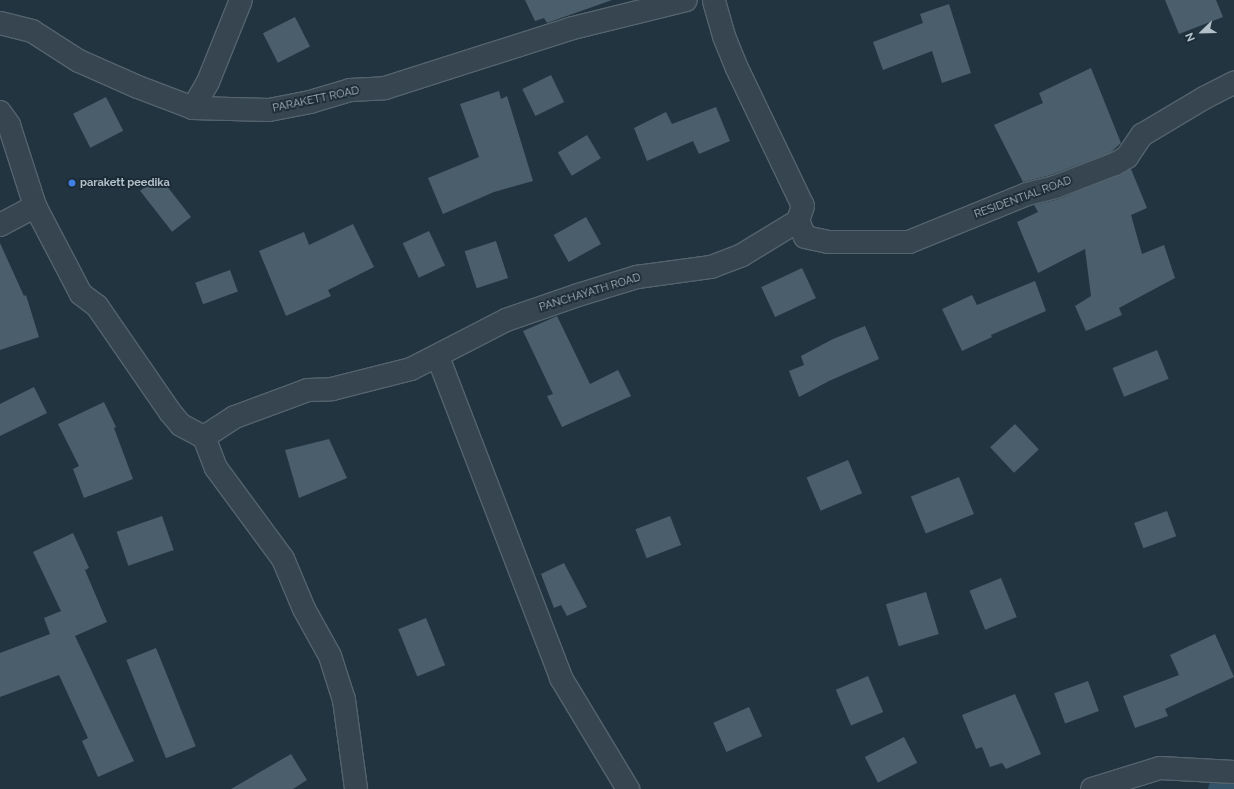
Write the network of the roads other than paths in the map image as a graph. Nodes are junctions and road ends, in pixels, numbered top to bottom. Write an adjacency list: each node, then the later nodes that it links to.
1 (242, 0): 6 (street)
2 (686, 0): 6 (street, PARAKETT ROAD)
3 (714, 0): 9 (street)
4 (0, 23): 6 (street, PARAKETT ROAD)
5 (1234, 83): 9 (street, RESIDENTIAL ROAD)
6 (192, 108)
7 (0, 112): 8 (street)
8 (35, 206): 10 (street); 12 (street)
9 (798, 221): 11 (street, PANCHAYATH ROAD)
10 (0, 225)
11 (438, 357): 12 (street, PANCHAYATH ROAD); 15 (street)
12 (204, 437): 14 (street)
13 (1234, 772): 16 (street)
14 (356, 789)
15 (628, 789)
16 (1092, 789)

